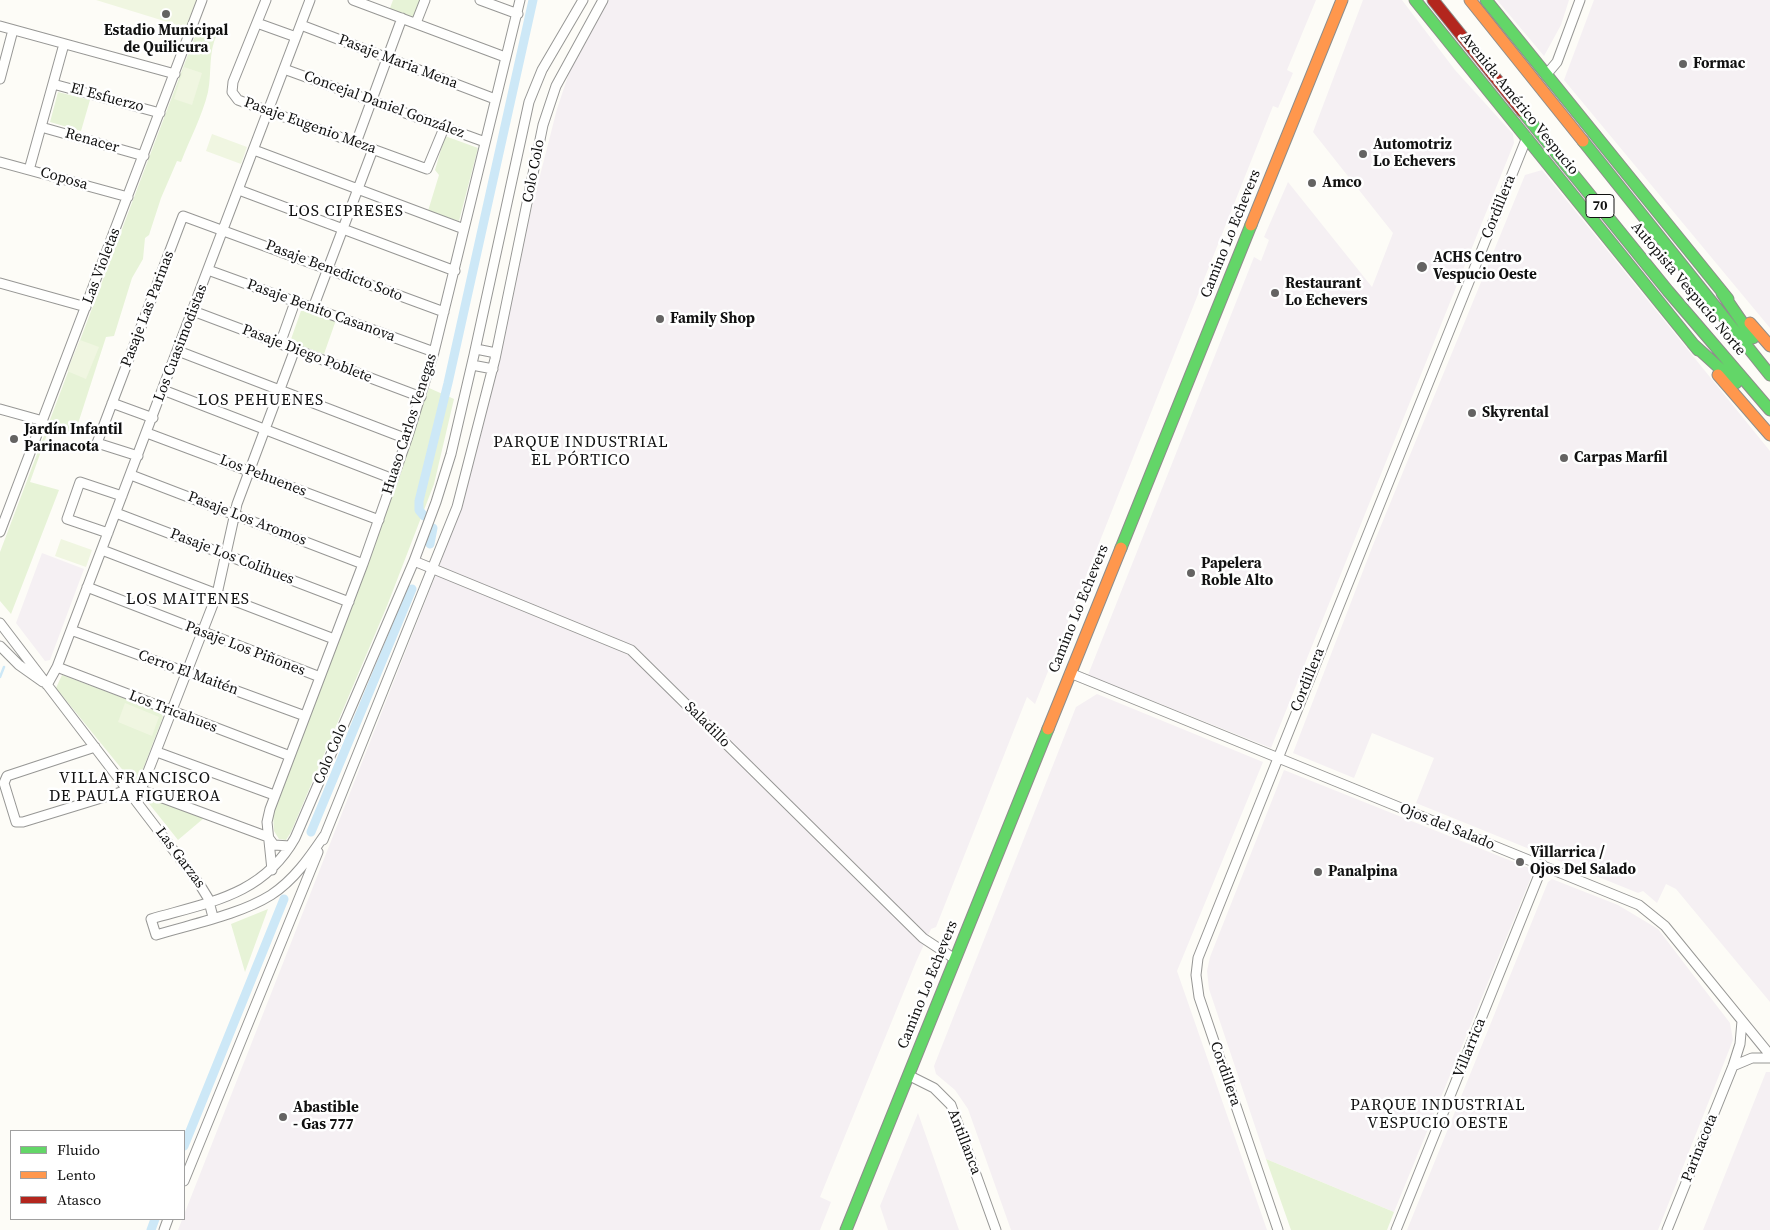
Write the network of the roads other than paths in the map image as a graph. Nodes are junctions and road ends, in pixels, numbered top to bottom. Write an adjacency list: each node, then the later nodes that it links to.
1 (202, 0): 28 (street, Las Violetas)
2 (266, 0): 18 (street, Pasaje Eugenio Meza)
3 (310, 0): 20 (street, Los Cuasimodistas)
4 (353, 0): 17 (street)
5 (425, 0): 19 (street)
6 (480, 0): 16 (street)
7 (520, 0): 16 (street, Huaso Carlos Venegas)
8 (583, 0): 66 (street, Colo Colo)
9 (603, 0): 69 (street, Colo Colo)
10 (1342, 0): 111 (main road, Camino Lo Echevers)
11 (1415, 0): 38 (main road, Avenida Américo Vespucio)
12 (1433, 0): 79 (main road, Autopista Vespucio Norte / 70)
13 (1470, 0): 73 (main road, Autopista Vespucio Norte / 70)
14 (1486, 0): 29 (main road)
15 (1580, 0): 29 (street)
16 (518, 14): 25 (street, Huaso Carlos Venegas)
17 (402, 18): 19 (street); 26 (street)
18 (257, 23): 23 (street); 34 (street, Pasaje Eugenio Meza)
19 (416, 23): 25 (street)
20 (301, 25): 23 (street, Los Cuasimodistas); 26 (street, Pasaje Maria Mena)
21 (0, 26): 22 (street)
22 (13, 30): 24 (street); 30 (street)
23 (296, 37): 27 (street, Los Cuasimodistas)
24 (64, 44): 28 (street); 31 (street)
25 (505, 57): 32 (street, Huaso Carlos Venegas)
26 (387, 58): 32 (street, Pasaje Maria Mena); 33 (street)
27 (284, 68): 33 (street, Concejal Daniel González); 34 (street, Los Cuasimodistas)
28 (175, 74): 35 (street, Las Violetas)
29 (1546, 75): 56 (main road)
30 (0, 79)
31 (53, 84): 35 (street, El Esfuerzo); 36 (street)
32 (495, 99): 39 (street, Huaso Carlos Venegas)
33 (372, 101): 37 (street, Concejal Daniel González); 40 (street)
34 (268, 110): 40 (street, Pasaje Eugenio Meza); 42 (street, Los Cuasimodistas)
35 (160, 113): 43 (street, Las Violetas)
36 (41, 127): 43 (street, Renacer); 45 (street)
37 (444, 128): 39 (street, Concejal Daniel González); 41 (street, Pasaje Eugenio Meza)
38 (1527, 137): 63 (main road, Avenida Américo Vespucio); 119 (street, Cordillera)
39 (484, 142): 50 (street, Huaso Carlos Venegas)
40 (356, 143): 41 (street, Pasaje Eugenio Meza)
41 (373, 149): 46 (street)
42 (254, 150): 46 (street); 47 (street, Los Cuasimodistas)
43 (144, 156): 48 (street, Las Violetas)
44 (0, 162): 45 (street, Coposa)
45 (29, 170): 48 (street, Coposa)
46 (358, 189): 49 (street); 50 (street)
47 (239, 190): 49 (street); 51 (street, Los Cuasimodistas)
48 (128, 197): 58 (street, Las Violetas)
49 (343, 229): 52 (street); 54 (street)
50 (464, 229): 54 (street, Huaso Carlos Venegas)
51 (224, 230): 52 (street, Pasaje Benedicto Soto); 53 (street, Los Cuasimodistas); 77 (street, Pasaje Las Parinas)
52 (328, 269): 59 (street); 61 (street, Pasaje Benedicto Soto)
53 (208, 270): 57 (street, Pasaje Benito Casanova); 60 (street, Los Cuasimodistas)
54 (455, 271): 61 (street, Huaso Carlos Venegas)
55 (0, 283): 58 (street)
56 (1722, 293): 64 (main road); 70 (main road)
57 (295, 302): 59 (street, Pasaje Benito Casanova); 62 (street)
58 (86, 307): 81 (street, Las Violetas)
59 (313, 308): 68 (street, Pasaje Benito Casanova)
60 (193, 311): 62 (street, Pasaje Diego Poblete); 67 (street, Los Cuasimodistas)
61 (444, 312): 68 (street, Huaso Carlos Venegas)
62 (280, 344): 65 (street, Pasaje Diego Poblete)
63 (1693, 344): 79 (main road); 84 (main road, Avenida Américo Vespucio)
64 (1770, 346)
65 (294, 349): 74 (street); 76 (street, Pasaje Diego Poblete)
66 (476, 349): 69 (street); 71 (street, Colo Colo)
67 (178, 351): 74 (street); 75 (street, Los Cuasimodistas)
68 (434, 352): 76 (street, Huaso Carlos Venegas)
69 (496, 353): 72 (street, Colo Colo)
70 (1770, 362)
71 (472, 365): 72 (street); 98 (street, Colo Colo)
72 (493, 369): 100 (street, Colo Colo)
73 (1770, 375)
74 (280, 389): 82 (street); 85 (street)
75 (163, 390): 80 (street, Los Cuasimodistas); 82 (street)
76 (421, 397): 85 (street, Huaso Carlos Venegas)
77 (112, 403): 80 (street); 86 (street, Pasaje Las Parinas)
78 (0, 409): 81 (street)
79 (1770, 411)
80 (153, 418): 83 (street, Los Cuasimodistas)
81 (43, 421): 94 (street, Las Violetas)
82 (265, 428): 87 (street); 89 (street)
83 (147, 433): 86 (street, Los Cuasimodistas); 87 (street, Los Pehuenes)
84 (1770, 436)
85 (407, 439): 89 (street, Huaso Carlos Venegas)
86 (138, 456): 88 (street, Los Cuasimodistas)
87 (249, 470): 92 (street); 93 (street, Los Pehuenes)
88 (131, 474): 90 (street, Los Cuasimodistas); 92 (street, Pasaje Los Aromos)
89 (393, 479): 93 (street, Huaso Carlos Venegas)
90 (122, 496): 91 (street, Los Cuasimodistas); 95 (street)
91 (116, 513): 95 (street, Los Cuasimodistas); 97 (street, Pasaje Los Colihues)
92 (234, 513): 97 (street); 99 (street, Pasaje Los Aromos)
93 (379, 520): 99 (street, Huaso Carlos Venegas)
94 (0, 532)
95 (108, 533): 96 (street, Los Cuasimodistas)
96 (102, 550): 101 (street, Los Cuasimodistas); 102 (street)
97 (226, 554): 102 (street); 103 (street, Pasaje Los Colihues)
98 (414, 561): 100 (street, Saladillo); 126 (street, Colo Colo)
99 (363, 564): 103 (street, Huaso Carlos Venegas)
100 (433, 569): 124 (street, Colo Colo); 133 (street, Saladillo)
101 (87, 587): 105 (street, Los Cuasimodistas); 106 (street, Pasaje Los Piñones)
102 (217, 594): 106 (street); 107 (street)
103 (349, 602): 107 (street, Huaso Carlos Venegas)
104 (0, 623): 113 (street, Las Garzas)
105 (71, 630): 109 (street, Los Cuasimodistas); 110 (street, Cerro El Maitén)
106 (202, 633): 110 (street); 112 (street, Pasaje Los Piñones)
107 (334, 639): 112 (street, Huaso Carlos Venegas)
108 (0, 646): 113 (street, Las Garzas)
109 (57, 667): 113 (street, Los Cuasimodistas); 114 (street, Los Tricahues)
110 (187, 672): 114 (street); 115 (street, Cerro El Maitén)
111 (1070, 674): 119 (street, Ojos del Salado); 133 (main road, Camino Lo Echevers)
112 (320, 677): 115 (street, Huaso Carlos Venegas)
113 (47, 684): 116 (street, Las Garzas)
114 (172, 711): 117 (street); 118 (street, Los Tricahues)
115 (306, 716): 118 (street, Huaso Carlos Venegas)
116 (95, 747): 121 (street, Las Garzas); 121 (street)
117 (157, 752): 120 (street); 122 (street)
118 (290, 756): 122 (street, Huaso Carlos Venegas)
119 (1277, 757): 127 (street, Ojos del Salado); 141 (street, Cordillera)
120 (143, 786): 121 (street); 123 (street); 125 (street)
121 (130, 791): 123 (street, Las Garzas)
122 (274, 795): 125 (street, Huaso Carlos Venegas)
123 (137, 800): 131 (street, Las Garzas)
124 (324, 836): 129 (street, Colo Colo); 130 (street, Colo Colo)
125 (268, 837): 126 (street); 128 (street, Huaso Carlos Venegas)
126 (290, 846): 128 (street, Colo Colo)
127 (1543, 865): 134 (street, Ojos del Salado); 142 (street, Villarrica)
128 (272, 870): 131 (street, Colo Colo)
129 (282, 887): 130 (street); 132 (street, Colo Colo)
130 (299, 897): 138 (street, Colo Colo)
131 (209, 902): 132 (street, Las Garzas); 132 (street, Colo Colo)
132 (213, 918)
133 (955, 958): 137 (main road, Camino Lo Echevers)
134 (1742, 1021): 135 (street, Ojos del Salado); 136 (street, Parinacota)
135 (1770, 1056): 136 (street)
136 (1733, 1066): 143 (street, Parinacota)
137 (908, 1075): 139 (main road, Camino Lo Echevers); 140 (street, Antillanca)
138 (185, 1179)
139 (846, 1230)
140 (996, 1230)
141 (1278, 1230)
142 (1396, 1230)
143 (1666, 1230)

